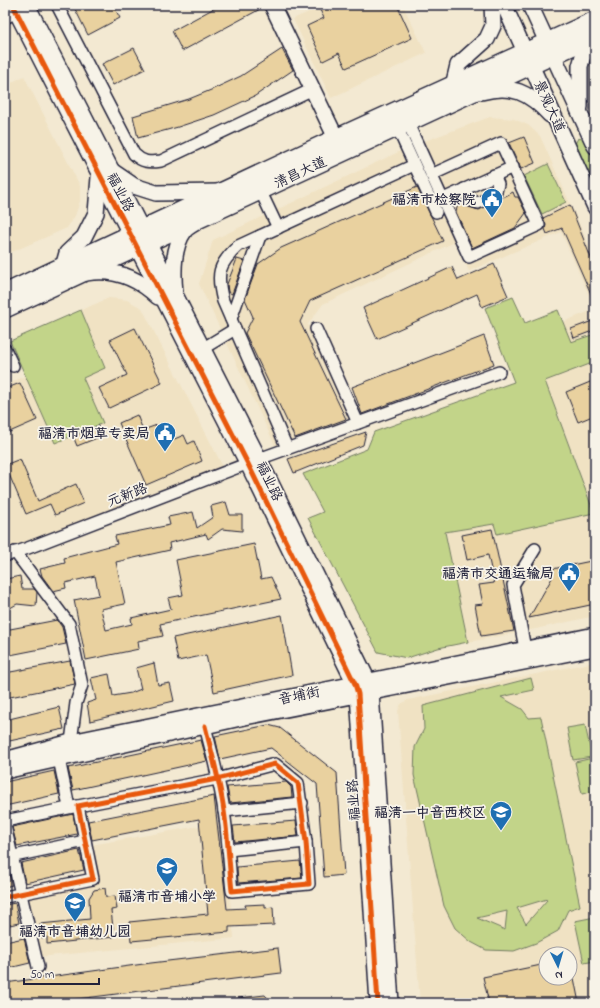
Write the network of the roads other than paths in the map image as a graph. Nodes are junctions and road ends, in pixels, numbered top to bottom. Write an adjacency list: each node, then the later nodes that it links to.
1 (57, 5): 12 (street)
2 (272, 5): 12 (street)
3 (492, 5): 13 (street)
4 (504, 5): 11 (street, 景观大道)
5 (530, 5): 10 (street, 景观大道)
6 (20, 9): 21 (street, 福业路)
7 (595, 20): 10 (main road, 清昌大道)
8 (595, 36): 10 (main road, 清昌大道)
9 (595, 42): 14 (street)
10 (550, 49): 11 (main road, 清昌大道); 14 (street, 景观大道)
11 (528, 59): 13 (main road, 清昌大道); 15 (street, 景观大道)
12 (313, 89): 17 (street)
13 (456, 92): 15 (street); 16 (main road, 清昌大道); 17 (main road, 清昌大道)
14 (581, 116): 18 (street, 景观大道)
15 (558, 125): 28 (street, 景观大道)
16 (404, 129): 19 (street); 22 (street); 24 (main road, 清昌大道)
17 (336, 138): 26 (main road, 清昌大道)
18 (595, 146)
19 (414, 165): 29 (street); 31 (street)
20 (513, 167): 22 (street); 23 (street); 27 (street)
21 (104, 172): 26 (street); 33 (street, 福业路); 34 (street)
22 (432, 175): 27 (street)
23 (494, 175): 25 (street); 25 (street)
24 (260, 190): 30 (main road, 清昌大道); 31 (street)
25 (464, 190): 27 (street)
26 (221, 192): 33 (main road, 清昌大道)
27 (443, 199)
28 (595, 207)
29 (436, 212)
30 (206, 216): 33 (main road, 清昌大道); 37 (street)
31 (278, 228): 32 (street)
32 (260, 236): 39 (street); 39 (street)
33 (139, 239): 34 (main road, 清昌大道); 35 (main road, 清昌大道); 37 (street, 福业路)
34 (63, 268): 36 (main road, 清昌大道)
35 (81, 274): 37 (street); 38 (main road, 清昌大道)
36 (5, 294)
37 (171, 301): 42 (street, 福业路); 47 (street, 福业路)
38 (5, 309)
39 (233, 324): 42 (street); 46 (street)
40 (316, 329): 45 (street)
41 (5, 349): 43 (street)
42 (202, 349): 47 (street, 福业路)
43 (13, 366)
44 (499, 372): 45 (street, 元新路)
45 (358, 423): 46 (street, 元新路)
46 (288, 448): 47 (street, 元新路)
47 (253, 461): 49 (street, 元新路); 53 (street, 福业路)
48 (535, 549): 52 (street)
49 (10, 554): 55 (street)
50 (595, 635): 52 (street, 音埔街)
51 (595, 648): 53 (street, 音埔街)
52 (525, 649): 53 (street, 音埔街)
53 (363, 688): 54 (street, 音埔街); 55 (street, 音埔街); 72 (street, 福业路); 73 (street, 福业路)
54 (205, 726): 56 (street, 音埔街); 59 (street)
55 (71, 742): 57 (street, 音埔街)
56 (59, 759): 58 (street, 音埔街); 61 (street)
57 (5, 760)
58 (5, 771)
59 (218, 779): 60 (street); 61 (street); 62 (street)
60 (302, 803): 62 (street); 66 (street)
61 (74, 806): 63 (street); 65 (street)
62 (224, 811): 67 (street)
63 (5, 821)
64 (5, 826): 68 (street)
65 (85, 841): 68 (street); 69 (street)
66 (306, 842): 67 (street); 67 (street)
67 (228, 850)
68 (8, 857): 69 (street)
69 (20, 894): 70 (street); 71 (street)
70 (5, 897)
71 (38, 967)
72 (378, 1003)
73 (390, 1003)

